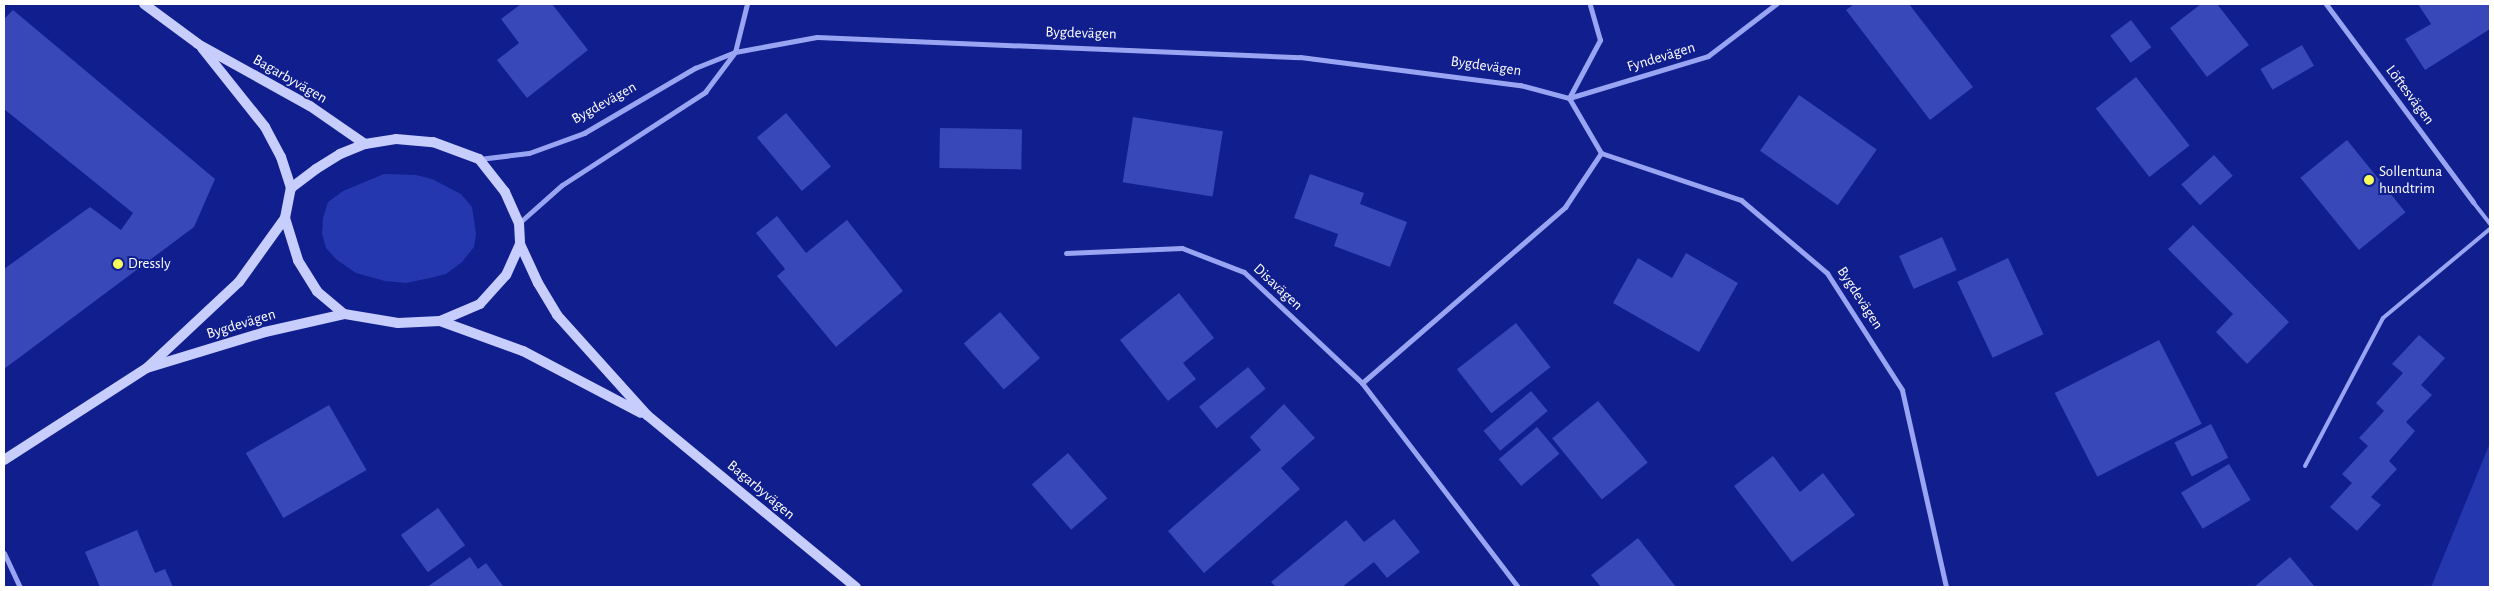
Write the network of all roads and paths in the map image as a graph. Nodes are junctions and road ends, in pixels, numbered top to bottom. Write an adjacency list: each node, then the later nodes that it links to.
1 (144, 4): 6 (street, Bagarbyvägen)
2 (747, 4): 7 (street)
3 (1590, 4): 8 (street)
4 (1776, 4): 8 (street, Fyndevägen)
5 (2326, 4): 13 (street, Löftesvägen)
6 (198, 44): 9 (street, Bagarbyvägen); 12 (street, Bagarbyvägen)
7 (735, 52): 8 (street, Bygdevägen); 11 (street, Bygdevägen); 15 (street)
8 (1569, 98): 10 (street)
9 (365, 144): 11 (street); 12 (street)
10 (1601, 153): 23 (street); 31 (street, Bygdevägen)
11 (480, 159): 15 (street)
12 (291, 188): 14 (street)
13 (2473, 202): 16 (lane)
14 (285, 218): 20 (street); 22 (street, Bygdevägen)
15 (519, 223): 18 (street)
16 (2490, 224)
17 (2490, 229): 26 (lane)
18 (520, 244): 21 (street); 24 (street, Bagarbyvägen)
19 (1066, 253): 23 (street, Disavägen)
20 (344, 314): 21 (street); 22 (street, Bygdevägen)
21 (440, 321): 24 (street, Bagarbyvägen)
22 (147, 368): 25 (street, Bygdevägen)
23 (1362, 383): 30 (street, Disavägen)
24 (647, 415): 29 (street, Bagarbyvägen)
25 (4, 460)
26 (2305, 466)
27 (4, 553): 28 (street)
28 (20, 587)
29 (856, 587)
30 (1518, 587)
31 (1946, 587)

